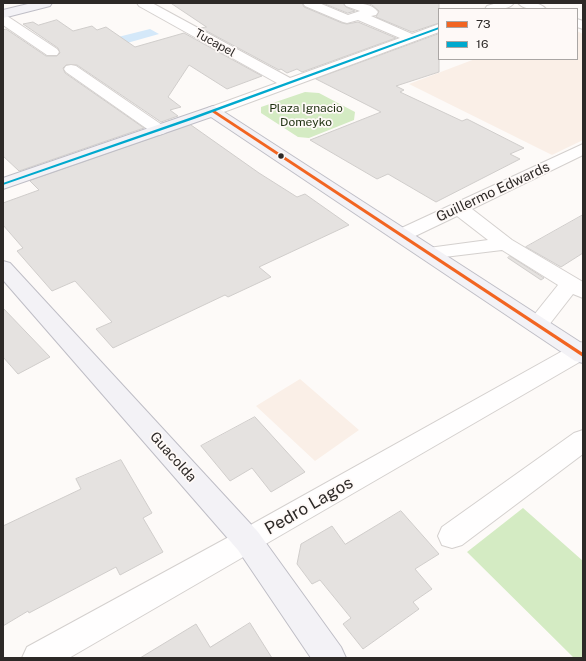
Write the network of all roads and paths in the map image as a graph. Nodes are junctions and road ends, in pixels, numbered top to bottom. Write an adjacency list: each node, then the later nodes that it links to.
1 (46, 3): 9 (main road)
2 (143, 3): 16 (street, Tucapel)
3 (310, 3): 10 (street)
4 (350, 3): 10 (street)
5 (508, 3): 7 (street)
6 (524, 3): 8 (street)
7 (494, 8)
8 (537, 8)
9 (3, 14)
10 (360, 16): 13 (street)
11 (3, 19): 14 (street)
12 (438, 28): 13 (street)
13 (411, 38): 16 (street)
14 (52, 52)
15 (71, 69): 18 (street)
16 (288, 83): 17 (street)
17 (212, 111): 18 (main road); 22 (main road)
18 (159, 130): 20 (main road)
19 (583, 149): 21 (street, Guillermo Edwards)
20 (3, 184)
21 (459, 208): 22 (street, Guillermo Edwards); 23 (street)
22 (402, 235): 24 (main road)
23 (505, 244): 24 (street); 26 (street)
24 (428, 253): 27 (main road)
25 (3, 267): 31 (main road, Guacolda)
26 (577, 287): 27 (street)
27 (537, 325): 28 (main road)
28 (582, 352): 31 (street, Pedro Lagos)
29 (583, 440): 30 (street)
30 (452, 536)
31 (248, 541): 32 (street, Pedro Lagos); 33 (main road, Guacolda)
32 (38, 658)
33 (330, 658)

